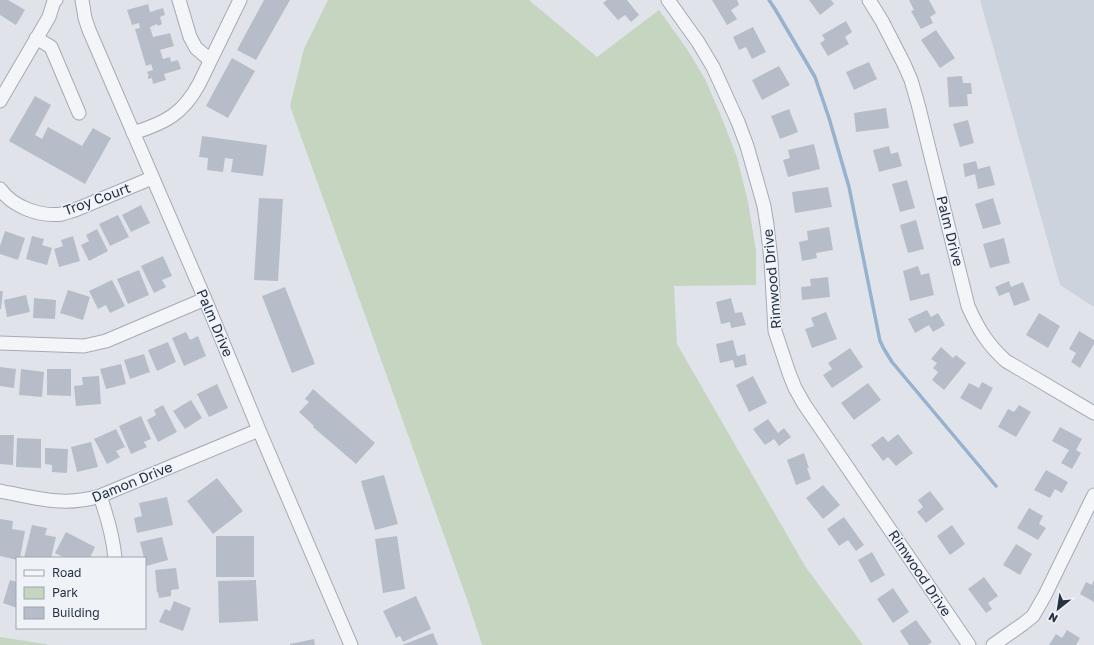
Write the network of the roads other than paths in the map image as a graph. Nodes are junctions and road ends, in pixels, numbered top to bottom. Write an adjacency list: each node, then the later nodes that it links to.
1 (54, 0): 7 (street)
2 (82, 0): 11 (street, Palm Drive)
3 (179, 0): 8 (street)
4 (240, 0): 8 (street)
5 (668, 0): 23 (street, Rimwood Drive)
6 (869, 0): 16 (street, Palm Drive)
7 (36, 38): 9 (street); 10 (street)
8 (210, 60): 11 (street)
9 (0, 101)
10 (79, 113)
11 (133, 133): 12 (street, Palm Drive)
12 (152, 178): 13 (street, Troy Court); 14 (street, Palm Drive)
13 (0, 189)
14 (205, 299): 15 (street); 17 (street, Palm Drive)
15 (0, 343)
16 (1094, 413)
17 (259, 430): 20 (street, Damon Drive); 22 (street, Palm Drive)
18 (0, 491): 20 (street, Damon Drive)
19 (1094, 494): 24 (street)
20 (100, 496): 21 (street)
21 (115, 557)
22 (351, 645)
23 (969, 645)
24 (993, 645)

